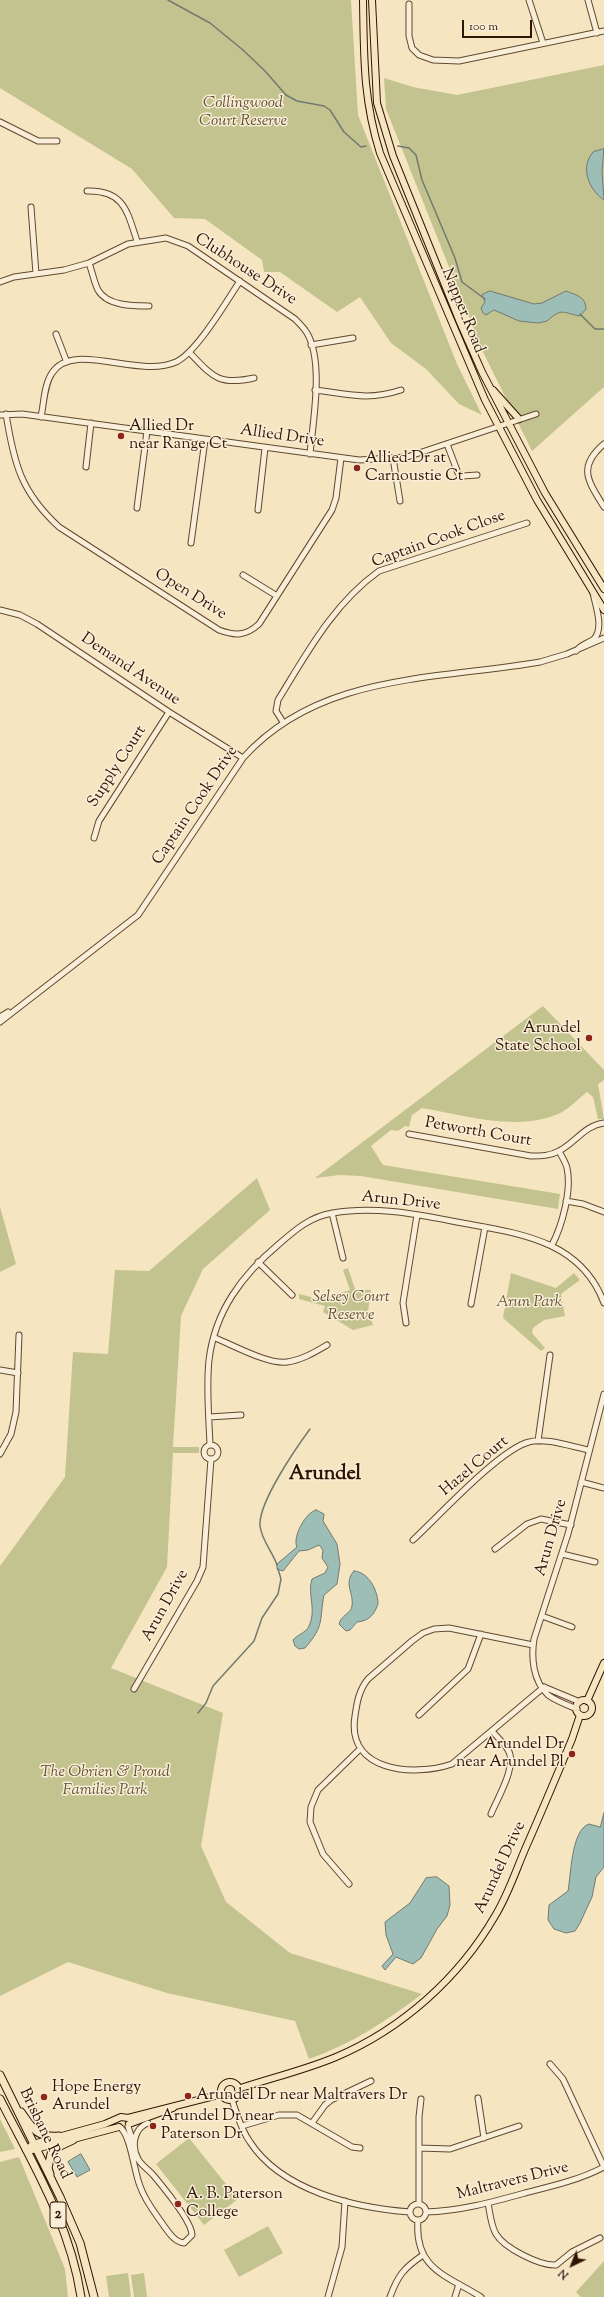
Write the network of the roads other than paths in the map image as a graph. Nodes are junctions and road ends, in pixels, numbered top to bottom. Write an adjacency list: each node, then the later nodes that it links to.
1 (363, 0): 35 (main road, Napper Road)
2 (372, 0): 25 (main road, Napper Road)
3 (529, 0): 8 (street)
4 (588, 0): 7 (street)
5 (409, 4): 8 (street)
6 (604, 31): 7 (street)
7 (597, 33): 8 (street)
8 (543, 43)
9 (0, 123): 10 (street)
10 (58, 141)
11 (87, 191): 13 (street)
12 (31, 206): 15 (street)
13 (137, 241): 14 (street, Clubhouse Drive); 17 (street, Clubhouse Drive)
14 (89, 263): 15 (street, Clubhouse Drive); 18 (street)
15 (36, 274): 16 (street, Clubhouse Drive)
16 (0, 282)
17 (240, 282): 21 (street, Clubhouse Drive); 22 (street)
18 (149, 306)
19 (56, 334): 23 (street)
20 (353, 338): 21 (street)
21 (311, 344): 26 (street, Clubhouse Drive)
22 (189, 352): 23 (street); 24 (street)
23 (66, 360): 31 (street)
24 (254, 378)
25 (488, 384): 32 (main road); 34 (main road, Napper Road)
26 (315, 390): 27 (street); 41 (street, Clubhouse Drive)
27 (401, 390)
28 (6, 414): 30 (street, Allied Drive); 31 (street, Allied Drive); 55 (street, Open Drive)
29 (536, 414): 32 (street, Allied Drive)
30 (0, 415)
31 (41, 417): 33 (street, Allied Drive)
32 (519, 419): 34 (street, Allied Drive)
33 (91, 423): 36 (street, Allied Drive); 44 (street)
34 (508, 424): 35 (street, Allied Drive); 53 (main road, Napper Road)
35 (498, 425): 38 (street, Allied Drive); 54 (main road, Napper Road)
36 (147, 431): 37 (street, Allied Drive); 48 (street)
37 (205, 440): 40 (street, Allied Drive); 51 (street)
38 (446, 444): 43 (street, Allied Drive); 45 (street)
39 (604, 444): 47 (street)
40 (265, 448): 41 (street, Allied Drive); 49 (street)
41 (310, 454): 42 (street, Allied Drive)
42 (341, 458): 43 (street, Allied Drive); 55 (street, Open Drive)
43 (393, 458): 46 (street)
44 (86, 467)
45 (477, 474)
46 (400, 501)
47 (604, 507)
48 (137, 508)
49 (258, 510)
50 (527, 522): 63 (street, Captain Cook Close)
51 (191, 543)
52 (243, 574): 55 (street)
53 (604, 589)
54 (593, 593): 57 (main road, Napper Road); 61 (street)
55 (277, 596)
56 (0, 610): 62 (street, Demand Avenue)
57 (604, 610)
58 (604, 638): 60 (street)
59 (604, 643): 60 (street)
60 (593, 644): 61 (street, Captain Cook Drive)
61 (575, 652): 63 (street, Captain Cook Drive)
62 (169, 712): 64 (street, Demand Avenue); 65 (street, Supply Court)
63 (282, 722): 64 (street, Captain Cook Drive)
64 (242, 758): 66 (street, Captain Cook Drive)
65 (94, 838)
66 (18, 1007): 67 (street, Captain Cook Drive); 68 (street, Captain Cook Drive)
67 (0, 1017)
68 (0, 1022)
69 (604, 1123): 71 (street, Petworth Court)
70 (409, 1134): 71 (street, Petworth Court)
71 (559, 1151): 72 (street)
72 (566, 1201): 73 (street); 77 (street)
73 (604, 1212)
74 (332, 1213): 75 (street, Arun Drive); 78 (street); 79 (street, Arun Drive)
75 (418, 1215): 76 (street, Arun Drive); 83 (street)
76 (485, 1227): 77 (street, Arun Drive); 82 (street)
77 (552, 1245): 81 (street, Arun Drive)
78 (343, 1258)
79 (258, 1262): 80 (street); 85 (street, Arun Drive)
80 (292, 1295)
81 (604, 1302)
82 (471, 1304)
83 (406, 1323)
84 (19, 1336): 89 (street)
85 (215, 1338): 86 (street); 93 (street, Arun Drive)
86 (327, 1345)
87 (550, 1355): 94 (street)
88 (0, 1370): 89 (street)
89 (18, 1373): 97 (street)
90 (604, 1394): 91 (street, Arun Drive)
91 (602, 1407): 96 (street, Arun Drive)
92 (241, 1415): 93 (street)
93 (209, 1417): 95 (street, Arun Drive)
94 (538, 1440): 96 (street, Hazel Court); 102 (street, Hazel Court)
95 (210, 1445): 98 (street); 98 (street)
96 (589, 1450): 99 (street, Arun Drive)
97 (0, 1454)
98 (211, 1459): 112 (street, Arun Drive)
99 (581, 1482): 100 (street); 101 (street, Arun Drive)
100 (604, 1488)
101 (571, 1525): 103 (street); 104 (street, Arun Drive)
102 (413, 1540)
103 (495, 1549)
104 (562, 1554): 105 (street); 106 (street, Arun Drive)
105 (595, 1562)
106 (542, 1616): 107 (street); 109 (street, Arun Drive)
107 (572, 1627)
108 (481, 1634): 109 (street); 116 (street); 118 (street)
109 (533, 1645): 111 (street, Arun Drive)
110 (604, 1663): 113 (main road)
111 (544, 1687): 114 (street); 115 (street, Arun Drive); 117 (street)
112 (134, 1689)
113 (587, 1701): 114 (main road); 115 (main road)
114 (580, 1702): 115 (main road)
115 (578, 1712): 124 (main road, Arundel Drive)
116 (419, 1715)
117 (492, 1731): 118 (street); 119 (street)
118 (360, 1749): 120 (street)
119 (491, 1814)
120 (349, 1884)
121 (550, 2064): 147 (street)
122 (0, 2075): 130 (highway, Brisbane Road / 2)
123 (371, 2081): 134 (street)
124 (238, 2089): 125 (main road); 129 (main road)
125 (222, 2094): 129 (main road); 132 (main road)
126 (478, 2098): 140 (street)
127 (0, 2099): 146 (highway, Brisbane Road / 2)
128 (421, 2099): 145 (street)
129 (232, 2100): 135 (street)
130 (12, 2101): 139 (highway); 142 (highway, Brisbane Road / 2)
131 (118, 2119): 132 (main road); 137 (main road); 138 (main road)
132 (128, 2122): 137 (main road); 143 (street)
133 (148, 2123): 143 (street)
134 (312, 2123): 135 (street); 144 (street)
135 (242, 2126): 149 (street)
136 (519, 2126): 140 (street)
137 (120, 2128): 138 (main road); 143 (street)
138 (81, 2134): 139 (main road); 141 (main road)
139 (59, 2136): 142 (main road)
140 (484, 2138): 145 (street)
141 (73, 2140): 142 (main road); 148 (highway)
142 (34, 2147): 146 (main road); 148 (highway, Brisbane Road / 2)
143 (134, 2147)
144 (360, 2148)
145 (419, 2148): 151 (street)
146 (26, 2150): 158 (highway, Brisbane Road / 2)
147 (604, 2167): 150 (street, Maltravers Drive)
148 (51, 2183): 159 (highway, Brisbane Road / 2)
149 (345, 2201): 152 (street); 160 (street)
150 (488, 2203): 153 (street, Maltravers Drive); 155 (street)
151 (419, 2204): 152 (street); 153 (street)
152 (410, 2212): 154 (street)
153 (426, 2212): 154 (street)
154 (418, 2220): 156 (street)
155 (600, 2238)
156 (423, 2255): 157 (street); 161 (street)
157 (459, 2284): 162 (street); 163 (street)
158 (81, 2297)
159 (94, 2297)
160 (328, 2297)
161 (390, 2297)
162 (455, 2297)
163 (481, 2297)

